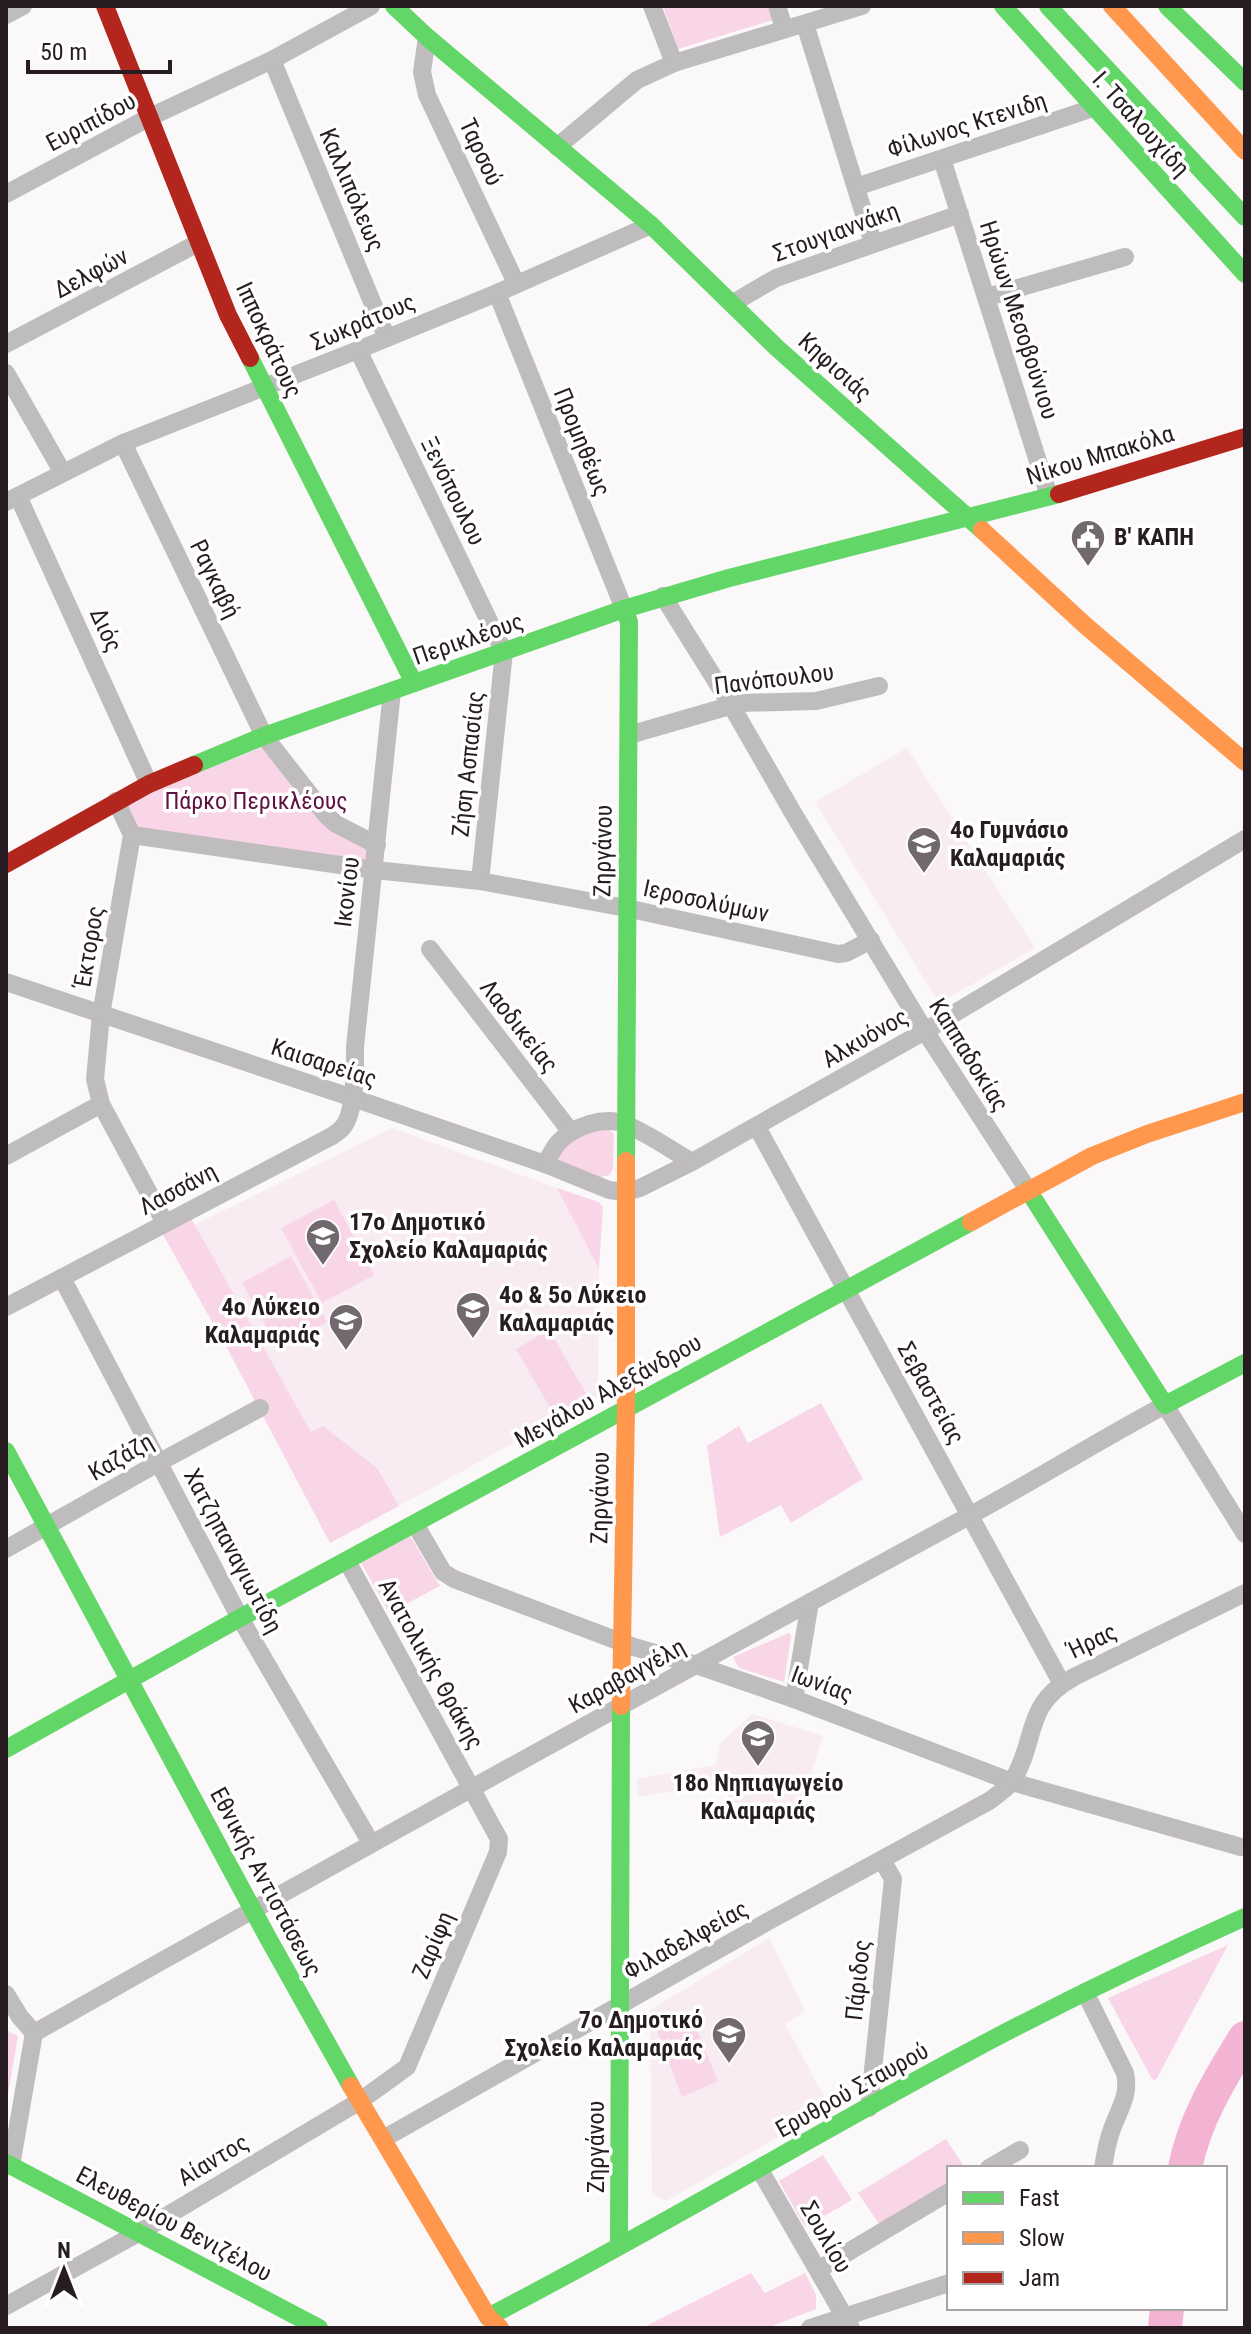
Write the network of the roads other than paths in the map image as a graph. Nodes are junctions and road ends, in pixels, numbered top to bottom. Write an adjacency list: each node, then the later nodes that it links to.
1 (23, 6): 12 (street)
2 (105, 6): 20 (main road, Ιπποκράτους)
3 (371, 6): 16 (street, Ευριπίδου)
4 (394, 6): 15 (main road, Κηφισιάς)
5 (652, 6): 17 (street)
6 (777, 6): 14 (street)
7 (862, 6): 13 (street)
8 (1003, 6): 19 (main road, Ι. Τσαλουχίδη)
9 (1048, 6): 27 (main road)
10 (1112, 6): 22 (main road)
11 (1167, 6): 18 (main road)
12 (6, 15)
13 (805, 24): 14 (street); 24 (street)
14 (784, 28): 17 (street)
15 (427, 37): 21 (main road, Κηφισιάς); 33 (street, Ταρσού)
16 (272, 60): 20 (street, Ευριπίδου); 37 (street, Καλλιπόλεως)
17 (674, 63): 21 (street)
18 (1245, 82)
19 (1093, 108): 23 (street, Φίλωνος Κτενιδη); 32 (main road, Ι. Τσαλουχίδη)
20 (148, 118): 25 (street, Ευριπίδου); 29 (main road, Ιπποκράτους)
21 (557, 147): 28 (main road, Κηφισιάς)
22 (1245, 151)
23 (942, 159): 24 (street, Φίλωνος Κτενιδη); 26 (street, Ηρώων Μεσοβούνιου)
24 (856, 187): 30 (street)
25 (6, 194)
26 (960, 214): 30 (street, Στουγιαννάκη); 35 (street, Ηρώων Μεσοβούνιου)
27 (1245, 217)
28 (651, 225): 33 (street, Σωκράτους); 36 (main road, Κηφισιάς)
29 (198, 243): 38 (street, Δελφών); 41 (main road, Ιπποκράτους)
30 (873, 243): 36 (street, Στουγιαννάκη)
31 (1125, 257): 35 (street)
32 (1245, 274)
33 (516, 283): 34 (street, Σωκράτους)
34 (497, 293): 37 (street, Σωκράτους); 49 (street, Προμηθέως)
35 (987, 297): 45 (street, Ηρώων Μεσοβούνιου)
36 (733, 303): 47 (main road, Κηφισιάς)
37 (387, 338): 39 (street, Σωκράτους)
38 (6, 344)
39 (358, 350): 41 (street, Σωκράτους); 50 (street, Ξενόπουλου)
40 (6, 373): 44 (street)
41 (264, 389): 43 (street, Σωκράτους); 51 (main road, Ιπποκράτους)
42 (1245, 437): 45 (main road, Νίκου Μπακόλα)
43 (123, 443): 44 (street, Σωκράτους); 56 (street, Ραγκαβή)
44 (63, 473): 46 (street, Σωκράτους)
45 (1049, 496): 47 (main road, Νίκου Μπακόλα)
46 (12, 499): 58 (street, Διός)
47 (968, 517): 48 (main road, Περικλέους); 57 (main road, Κηφισιάς)
48 (663, 596): 49 (main road, Περικλέους); 54 (street, Καππαδοκίας)
49 (624, 609): 50 (main road, Περικλέους); 55 (main road, Ζηργάνου)
50 (504, 652): 51 (main road, Περικλέους); 65 (street, Ζήση Ασπασίας)
51 (414, 683): 53 (main road, Περικλέους)
52 (879, 686): 54 (street, Πανόπουλου)
53 (392, 691): 56 (main road, Περικλέους); 62 (street, Ικονίου)
54 (731, 705): 55 (street, Πανόπουλου); 67 (street, Καππαδοκίας)
55 (629, 735): 66 (main road, Ζηργάνου)
56 (264, 736): 58 (main road, Περικλέους); 62 (street, Ραγκαβή)
57 (1245, 762)
58 (149, 784): 59 (main road, Περικλέους)
59 (116, 801): 60 (street); 63 (main road, Περικλέους)
60 (132, 835): 64 (street); 70 (street, Έκτορος)
61 (1245, 839): 71 (street, Αλκυόνος)
62 (377, 845): 64 (street, Ικονίου)
63 (6, 864)
64 (375, 870): 65 (street, Ιεροσολύμων); 72 (street, Ικονίου)
65 (480, 881): 66 (street, Ιεροσολύμων)
66 (626, 908): 67 (street, Ιεροσολύμων); 75 (main road, Ζηργάνου)
67 (871, 940): 71 (street, Καππαδοκίας)
68 (430, 949): 77 (street, Λαοδικείας)
69 (6, 982): 70 (street, Καισαρείας)
70 (101, 1015): 72 (street, Καισαρείας); 74 (street, Έκτορος)
71 (925, 1031): 76 (street, Αλκυόνος); 81 (street, Καππαδοκίας)
72 (353, 1098): 80 (street, Καισαρείας); 83 (street, Λασσάνη)
73 (1245, 1102): 81 (main road, Μεγάλου Αλεξάνδρου)
74 (101, 1104): 78 (street); 83 (street)
75 (625, 1124): 77 (street); 79 (street); 82 (main road, Ζηργάνου)
76 (757, 1127): 79 (street, Αλκυόνος); 85 (street, Σεβαστείας)
77 (571, 1132): 80 (street)
78 (6, 1156)
79 (692, 1162): 82 (street, Αλκυόνος)
80 (545, 1164): 82 (street, Καισαρείας)
81 (1028, 1190): 85 (main road, Μεγάλου Αλεξάνδρου); 88 (main road, Καππαδοκίας)
82 (625, 1192): 90 (main road, Ζηργάνου)
83 (165, 1223): 84 (street, Λασσάνη)
84 (62, 1278): 86 (street, Λασσάνη); 92 (street, Χατζηπαναγιωτίδη)
85 (845, 1290): 90 (main road, Μεγάλου Αλεξάνδρου); 93 (street, Σεβαστείας)
86 (6, 1307)
87 (1245, 1363): 88 (main road, Καραβαγγέλη)
88 (1165, 1405): 93 (street, Καραβαγγέλη); 96 (street, Καππαδοκίας)
89 (260, 1408): 92 (street, Καζάζη)
90 (626, 1409): 94 (main road, Μεγάλου Αλεξάνδρου); 102 (main road, Ζηργάνου)
91 (6, 1451): 95 (main road, Εθνικής Αντιστάσεως)
92 (158, 1463): 95 (street, Καζάζη); 101 (street, Χατζηπαναγιωτίδη)
93 (971, 1515): 100 (street, Καραβαγγέλη); 105 (street, Σεβαστείας)
94 (415, 1524): 98 (main road, Μεγάλου Αλεξάνδρου); 102 (street, Ιωνίας)
95 (47, 1526): 97 (street, Καζάζη); 104 (main road, Εθνικής Αντιστάσεως)
96 (1245, 1534)
97 (6, 1549)
98 (347, 1561): 101 (main road, Μεγάλου Αλεξάνδρου); 110 (street, Ανατολικής Θράκης)
99 (1245, 1593): 105 (street, Ήρας)
100 (810, 1602): 103 (street, Καραβαγγέλη); 106 (street)
101 (240, 1618): 104 (main road, Μεγάλου Αλεξάνδρου); 111 (street, Χατζηπαναγιωτίδη)
102 (621, 1642): 103 (street, Ιωνίας); 107 (main road, Ζηργάνου)
103 (696, 1665): 106 (street, Ιωνίας); 107 (street, Καραβαγγέλη)
104 (130, 1680): 108 (main road, Μεγάλου Αλεξάνδρου); 114 (main road, Εθνικής Αντιστάσεως)
105 (1062, 1684): 109 (street, Ήρας)
106 (794, 1699): 109 (street, Ιωνίας)
107 (621, 1707): 110 (street, Καραβαγγέλη); 118 (main road, Ζηργάνου)
108 (6, 1749)
109 (1012, 1782): 112 (street, Ιωνίας); 113 (street, Φιλαδελφείας)
110 (473, 1789): 111 (street, Καραβαγγέλη); 120 (street, Ζαρίφη)
111 (371, 1843): 114 (street, Καραβαγγέλη)
112 (1241, 1847)
113 (882, 1860): 118 (street, Φιλαδελφείας); 121 (street, Πάριδος)
114 (253, 1910): 119 (street, Καραβαγγέλη); 120 (main road, Εθνικής Αντιστάσεως)
115 (1245, 1917): 116 (main road, Ερυθρού Σταυρού)
116 (1085, 1992): 121 (main road, Ερυθρού Σταυρού); 126 (street)
117 (6, 1994): 119 (street)
118 (621, 2004): 122 (street, Φιλαδελφείας); 130 (main road, Ζηργάνου)
119 (34, 2033): 124 (street)
120 (360, 2101): 122 (main road, Εθνικής Αντιστάσεως); 129 (street, Αίαντος)
121 (869, 2108): 127 (main road, Ερυθρού Σταυρού)
122 (383, 2139): 134 (main road, Εθνικής Αντιστάσεως)
123 (1020, 2150): 125 (street)
124 (9, 2164): 129 (main road, Ελευθερίου Βενιζέλου)
125 (992, 2166)
126 (1103, 2166)
127 (760, 2170): 130 (main road, Ερυθρού Σταυρού); 131 (street, Σουλίου)
128 (947, 2193): 131 (street)
129 (138, 2233): 133 (street, Αίαντος); 136 (main road, Ελευθερίου Βενιζέλου)
130 (619, 2246): 134 (main road, Ερυθρού Σταυρού)
131 (818, 2270): 135 (street, Σουλίου)
132 (947, 2284): 135 (street)
133 (6, 2306)
134 (494, 2322): 137 (main road, Ερυθρού Σταυρού)
135 (847, 2322): 138 (street)
136 (319, 2328)
137 (472, 2328)
138 (810, 2328)

